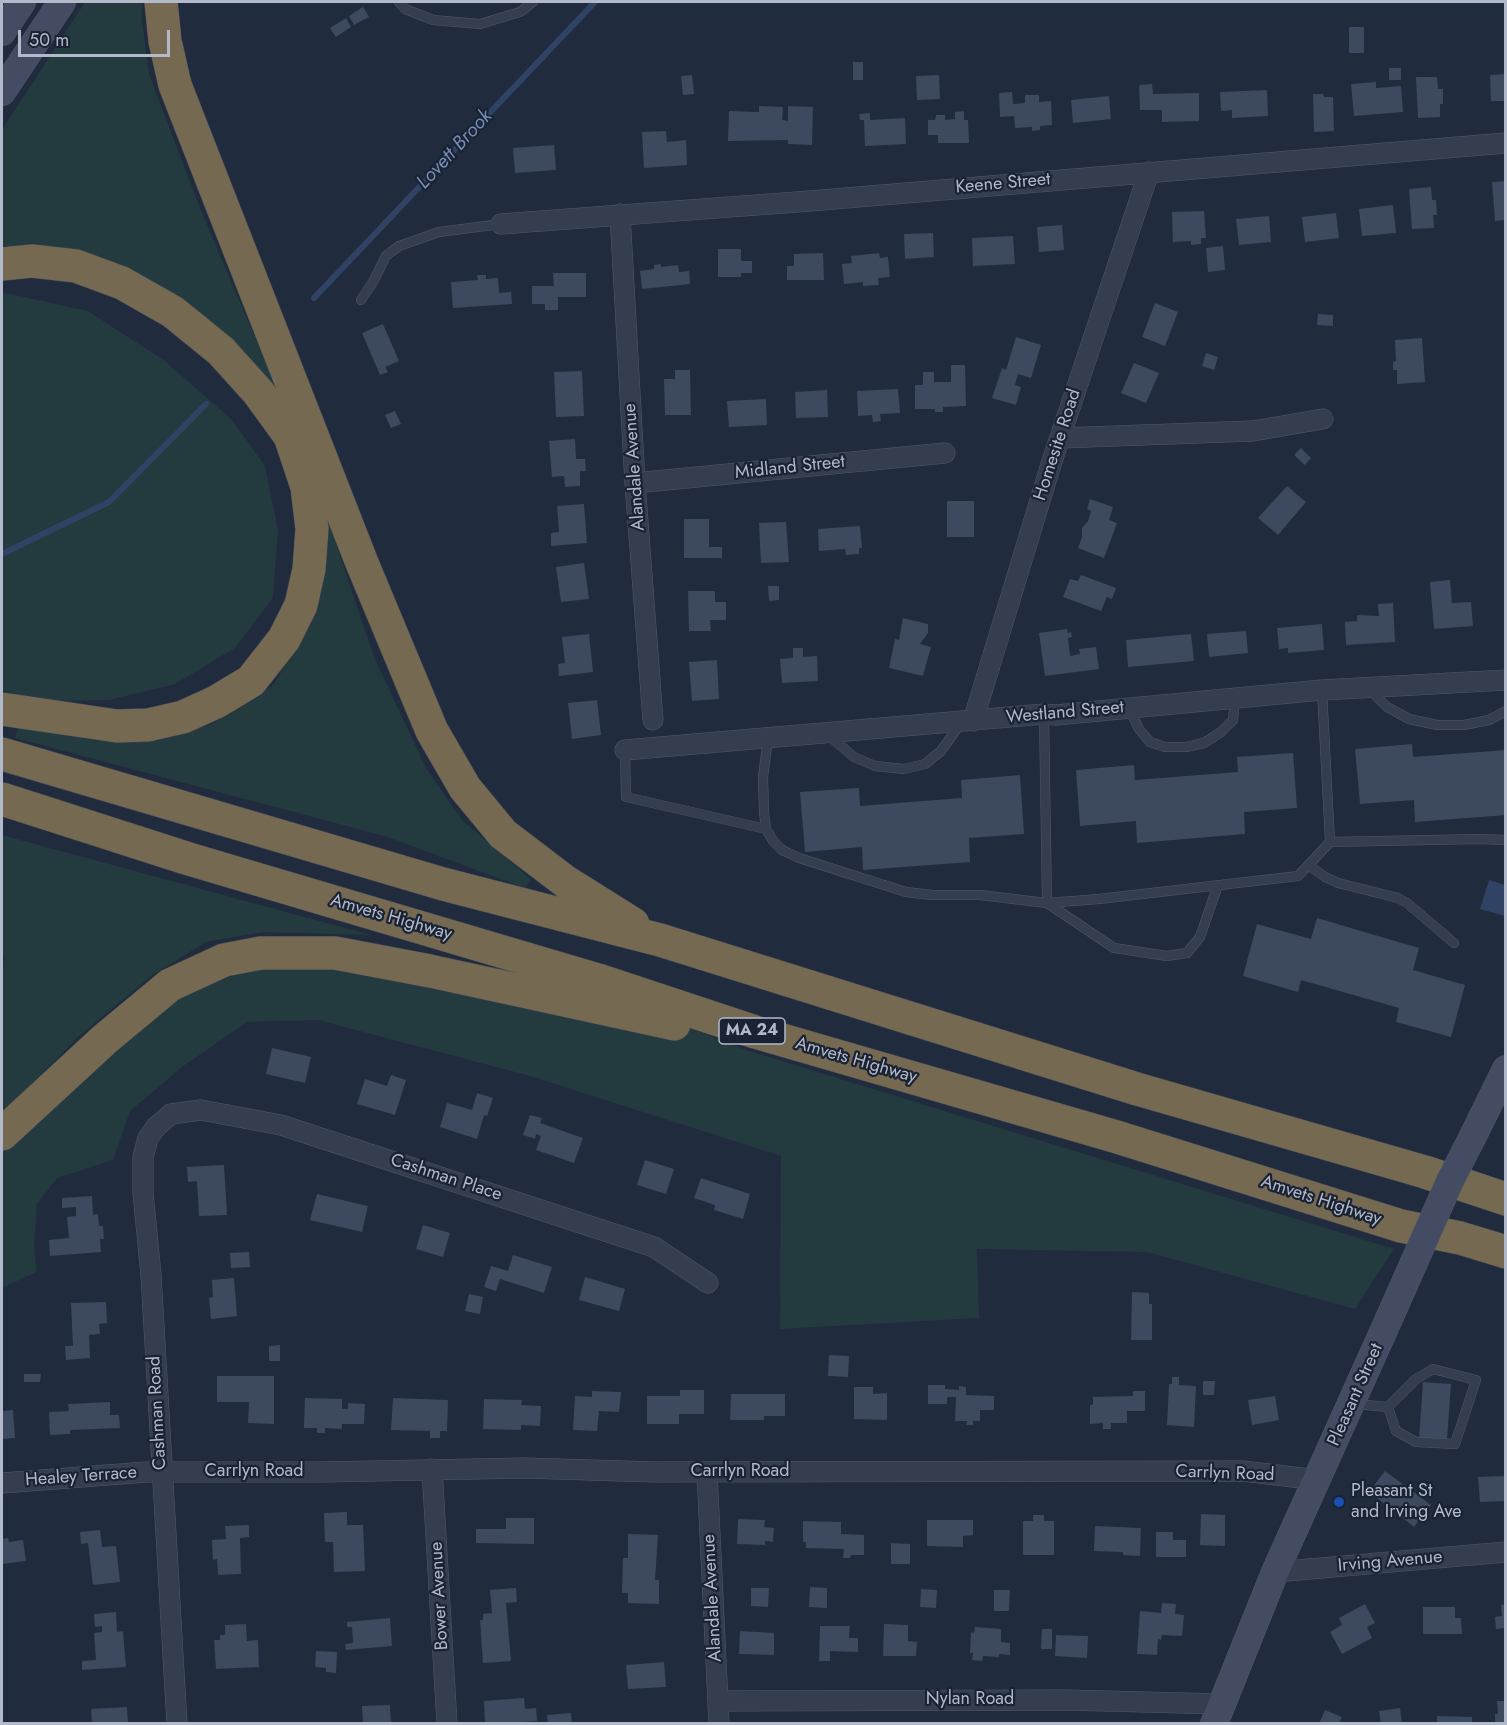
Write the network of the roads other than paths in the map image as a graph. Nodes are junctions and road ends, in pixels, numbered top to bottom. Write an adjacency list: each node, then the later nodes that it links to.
1 (22, 2): 6 (main road)
2 (62, 2): 7 (main road)
3 (161, 2): 39 (highway)
4 (399, 2): 5 (lane)
5 (533, 2)
6 (2, 33)
7 (2, 92)
8 (1506, 143): 9 (street, Keene Street)
9 (1149, 172): 10 (street, Keene Street); 15 (street, Homesite Road)
10 (620, 214): 11 (street, Keene Street); 17 (street, Alandale Avenue)
11 (501, 224): 13 (lane)
12 (2, 264): 23 (highway)
13 (361, 300)
14 (1323, 419): 15 (street)
15 (1060, 438): 27 (street, Homesite Road)
16 (945, 453): 17 (street, Midland Street)
17 (635, 483): 26 (street, Alandale Avenue)
18 (1506, 680): 19 (street, Westland Street)
19 (1368, 687): 20 (street, Westland Street); 24 (lane)
20 (1322, 690): 21 (street, Westland Street); 35 (lane)
21 (1235, 698): 22 (street, Westland Street); 22 (lane)
22 (1129, 708): 25 (street, Westland Street)
23 (2, 709)
24 (1506, 711)
25 (1044, 714): 27 (street, Westland Street); 38 (lane)
26 (653, 720)
27 (967, 722): 28 (street, Westland Street); 28 (lane)
28 (826, 733): 29 (street, Westland Street)
29 (768, 738): 30 (street, Westland Street); 33 (lane)
30 (625, 750): 33 (lane)
31 (2, 754): 39 (highway)
32 (2, 799): 41 (highway, Amvets Highway / MA 24)
33 (765, 829): 38 (lane)
34 (1506, 840): 35 (lane)
35 (1330, 842): 36 (lane)
36 (1308, 865): 37 (lane); 40 (lane)
37 (1218, 885): 38 (lane); 38 (lane)
38 (1047, 903)
39 (660, 940): 45 (highway)
40 (1454, 943)
41 (755, 1032): 44 (highway); 46 (highway, Amvets Highway / MA 24)
42 (1506, 1070): 48 (main road, Pleasant Street, bridge)
43 (172, 1114): 47 (street, Cashman Place); 51 (street, Cashman Road)
44 (2, 1134)
45 (1506, 1199)
46 (1506, 1252)
47 (708, 1283)
48 (1352, 1404): 49 (lane); 53 (main road, Pleasant Street)
49 (1389, 1407): 49 (lane)
50 (432, 1470): 51 (street, Carrlyn Road); 52 (street, Carrlyn Road); 60 (street, Bower Avenue)
51 (161, 1472): 54 (street, Healey Terrace); 59 (street, Cashman Road)
52 (707, 1472): 53 (street, Carrlyn Road); 57 (street, Alandale Avenue)
53 (1318, 1480): 56 (main road, Pleasant Street)
54 (2, 1483)
55 (1506, 1552): 56 (street, Irving Avenue)
56 (1275, 1572): 58 (main road, Pleasant Street)
57 (718, 1701): 58 (street, Nylan Road); 61 (street, Alandale Avenue)
58 (1218, 1714)
59 (177, 1724)
60 (447, 1724)
61 (719, 1724)

